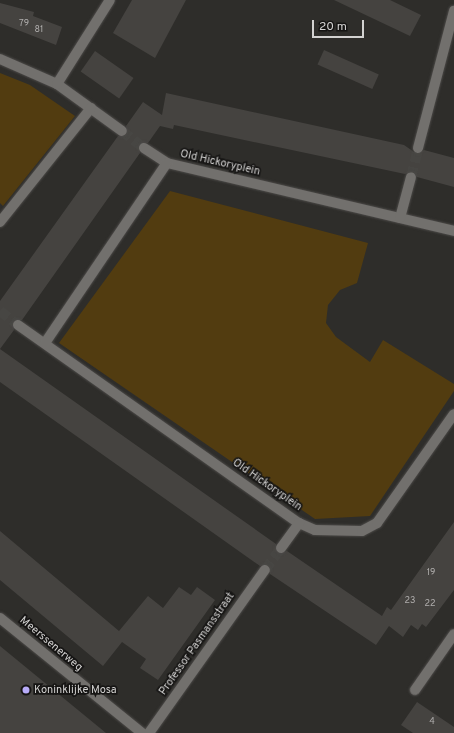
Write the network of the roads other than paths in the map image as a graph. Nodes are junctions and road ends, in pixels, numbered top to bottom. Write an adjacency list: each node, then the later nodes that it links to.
1 (110, 0): 4 (street)
2 (454, 11): 8 (street)
3 (0, 59): 4 (street)
4 (57, 84): 5 (street)
5 (91, 108): 6 (street); 11 (street)
6 (122, 131)
7 (144, 148): 9 (street, Old Hickoryplein)
8 (418, 148)
9 (167, 163): 12 (street, Old Hickoryplein); 15 (street, Old Hickoryplein)
10 (411, 177): 12 (street)
11 (2, 217)
12 (400, 218): 13 (street, Old Hickoryplein)
13 (454, 231)
14 (18, 325): 15 (street, Old Hickoryplein)
15 (45, 343): 17 (street, Old Hickoryplein)
16 (454, 414): 17 (street, Old Hickoryplein)
17 (299, 523): 18 (street)
18 (281, 548)
19 (265, 570): 24 (street, Professor Pasmansstraat)
20 (0, 618): 23 (street, Meerssenerweg)
21 (454, 634): 22 (street)
22 (414, 690)
23 (142, 733)
24 (149, 733)

